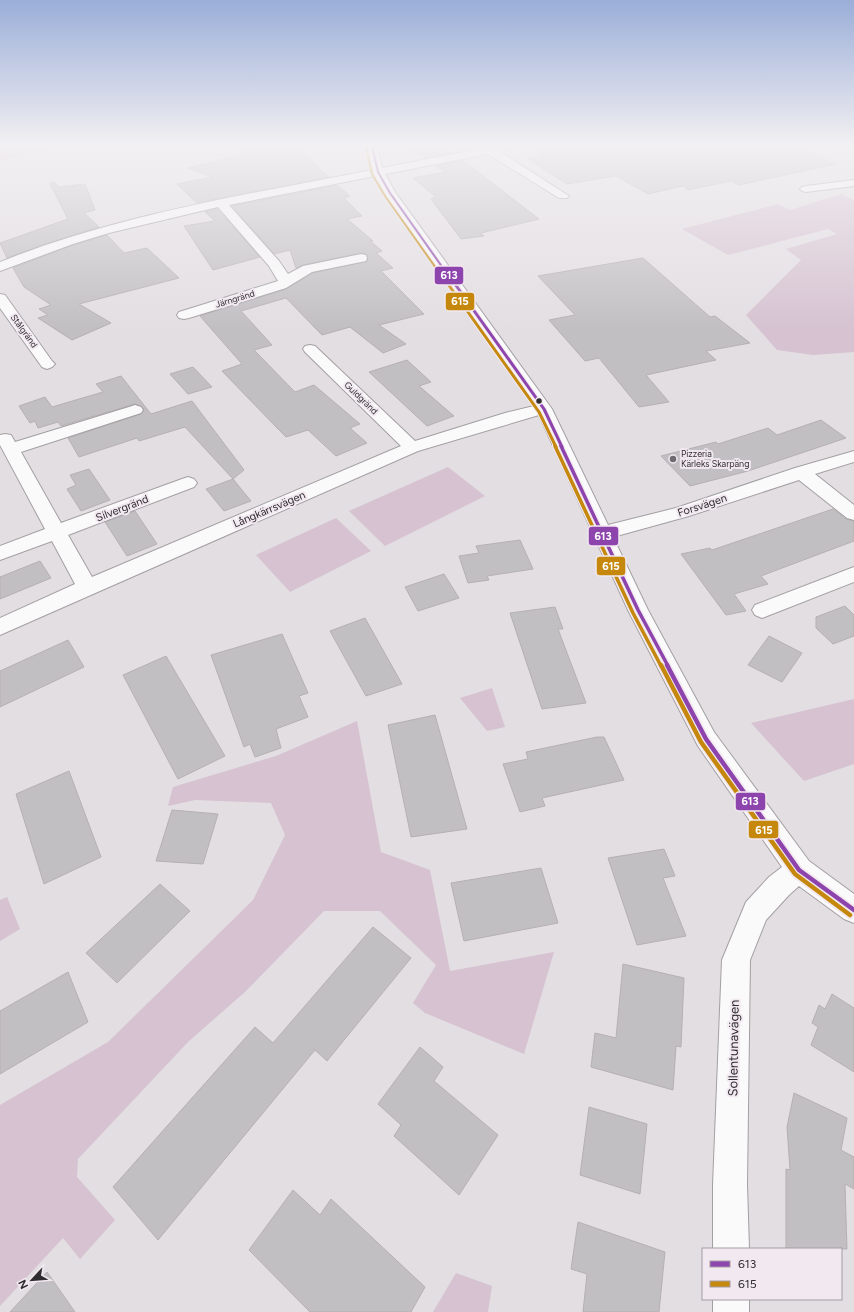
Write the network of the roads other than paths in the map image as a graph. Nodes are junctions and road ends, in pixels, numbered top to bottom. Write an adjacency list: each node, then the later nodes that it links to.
1 (200, 207): 5 (street)
2 (225, 207): 6 (street)
3 (400, 207): 11 (street)
4 (361, 258): 6 (street, Järngränd)
5 (0, 268)
6 (286, 282): 8 (street, Järngränd)
7 (0, 298): 10 (street, Stålgränd)
8 (184, 315)
9 (310, 348): 14 (street, Guldgränd)
10 (48, 364)
11 (544, 409): 14 (street, Långkärrsvägen); 20 (street)
12 (135, 410): 13 (street)
13 (6, 444): 19 (street)
14 (412, 447): 23 (street, Långkärrsvägen)
15 (854, 456): 16 (street, Forsvägen)
16 (801, 472): 18 (street); 20 (street, Forsvägen)
17 (188, 483): 19 (street, Silvergränd)
18 (854, 514)
19 (57, 533): 21 (street, Silvergränd); 23 (street)
20 (603, 533): 26 (street)
21 (0, 553)
22 (854, 574): 24 (street)
23 (87, 587): 25 (street, Långkärrsvägen)
24 (762, 610)
25 (0, 627)
26 (799, 870): 27 (street); 28 (street, Sollentunavägen)
27 (854, 910)
28 (731, 1248)
29 (731, 1300): 30 (street)
30 (731, 1312)

